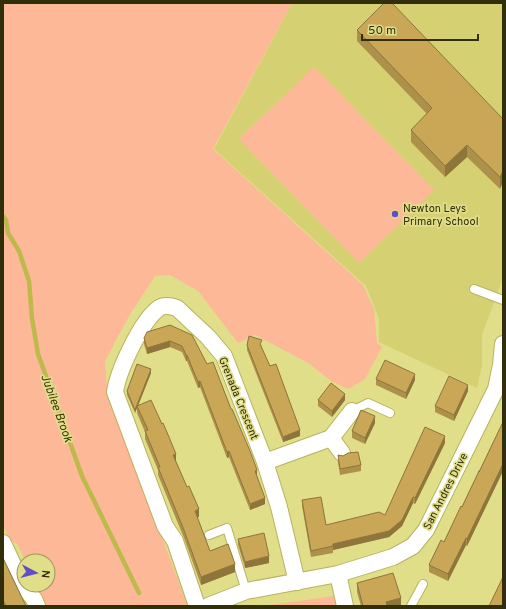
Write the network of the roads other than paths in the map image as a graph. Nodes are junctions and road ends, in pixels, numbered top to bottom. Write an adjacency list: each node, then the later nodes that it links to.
1 (474, 289): 2 (lane)
2 (503, 300)
3 (503, 344): 11 (street, San Andres Drive)
4 (352, 411): 5 (lane); 6 (street)
5 (390, 413)
6 (331, 438): 7 (street); 8 (street)
7 (342, 453)
8 (265, 462): 12 (street, Grenada Crescent); 16 (street, Grenada Crescent)
9 (209, 535): 14 (lane)
10 (3, 543): 15 (street)
11 (338, 574): 12 (street, San Andres Drive); 18 (street)
12 (297, 582): 14 (street, San Andres Drive)
13 (423, 584): 19 (lane)
14 (246, 591): 17 (street, San Andres Drive)
15 (37, 606)
16 (197, 606)
17 (208, 606)
18 (345, 606)
19 (412, 606)

